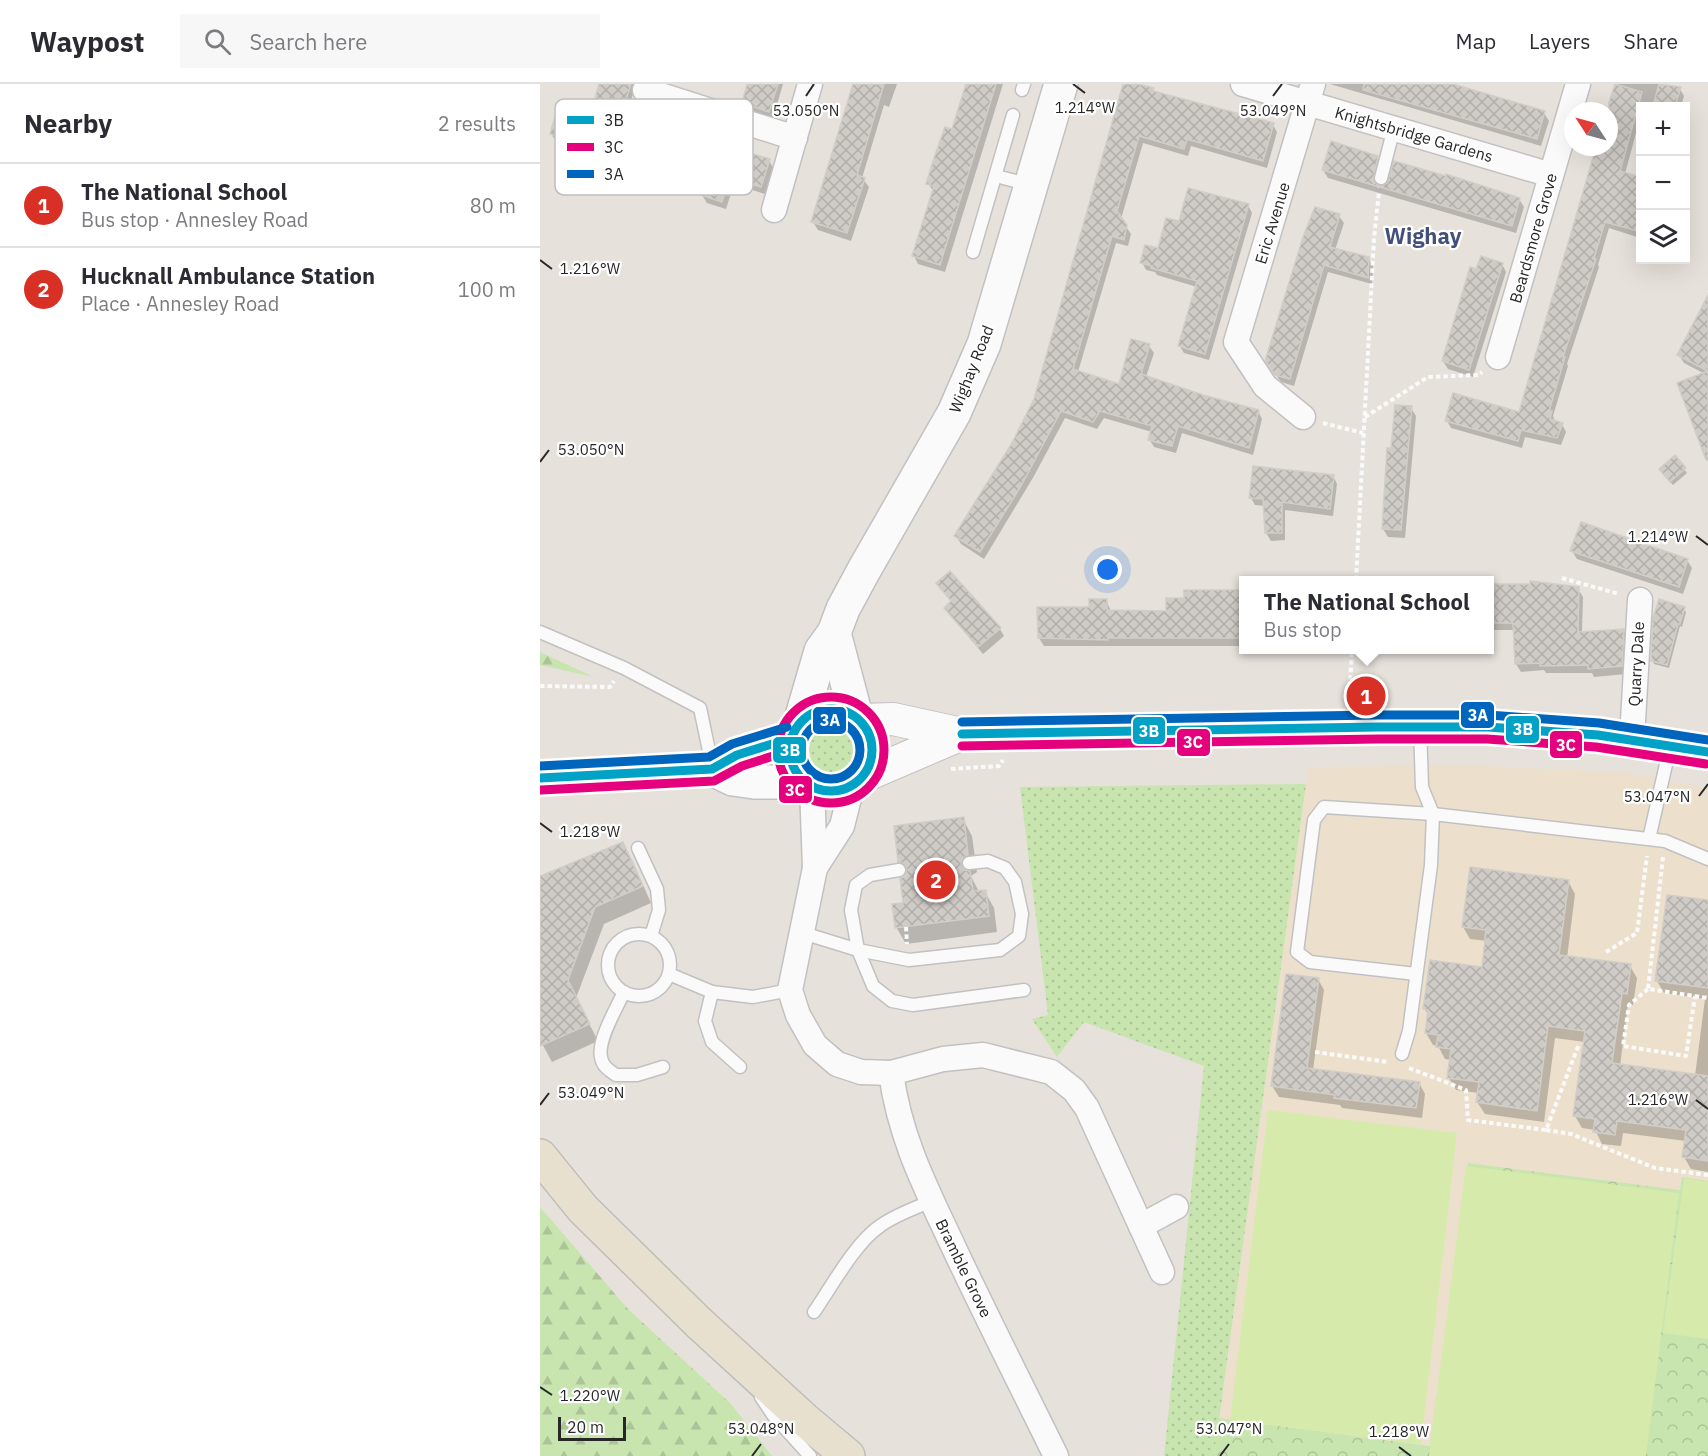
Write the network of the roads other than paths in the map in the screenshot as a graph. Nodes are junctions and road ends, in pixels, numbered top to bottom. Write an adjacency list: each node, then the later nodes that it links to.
1 (810, 84): 12 (street)
2 (1061, 84): 16 (main road, Wighay Road)
3 (1243, 84): 7 (street, Knightsbridge Gardens)
4 (1578, 84): 13 (street, Beardsmore Grove)
5 (645, 90): 6 (street)
6 (681, 92): 8 (street)
7 (1310, 93): 11 (street, Knightsbridge Gardens); 20 (street, Eric Avenue)
8 (698, 99)
9 (1013, 115): 14 (lane)
10 (753, 121): 12 (street)
11 (1395, 128): 13 (street, Knightsbridge Gardens); 15 (lane)
12 (795, 138): 17 (street)
13 (1551, 175): 19 (street, Beardsmore Grove)
14 (996, 176): 16 (lane); 18 (lane)
15 (1381, 178)
16 (1031, 185): 23 (main road, Wighay Road)
17 (774, 210)
18 (973, 252)
19 (1498, 357)
20 (1303, 417)
21 (1640, 600): 28 (street, Quarry Dale)
22 (540, 632): 31 (lane)
23 (834, 633): 24 (main road); 26 (main road, Wighay Road)
24 (859, 718): 26 (main road); 27 (street); 33 (main road)
25 (1420, 725): 27 (street); 28 (street); 35 (lane)
26 (795, 730): 31 (main road); 34 (main road)
27 (962, 734): 33 (street)
28 (1632, 738): 29 (street)
29 (1671, 744): 30 (street); 36 (lane)
30 (1708, 752)
31 (712, 769): 32 (main road); 34 (main road)
32 (540, 778)
33 (858, 781): 34 (main road); 40 (street)
34 (808, 784): 40 (street)
35 (1433, 814): 36 (lane); 46 (lane); 46 (lane)
36 (1649, 839): 38 (lane)
37 (638, 848): 43 (lane)
38 (1708, 858)
39 (969, 863): 44 (lane)
40 (815, 868): 42 (street)
41 (899, 870): 44 (lane)
42 (803, 933): 44 (lane); 47 (street)
43 (651, 936): 45 (lane); 49 (lane)
44 (858, 950): 48 (lane)
45 (669, 974): 49 (lane); 50 (lane)
46 (1416, 975): 51 (lane)
47 (790, 990): 50 (lane); 54 (street)
48 (1024, 990)
49 (624, 992): 52 (lane)
50 (712, 992): 53 (lane)
51 (1401, 1059)
52 (663, 1067)
53 (740, 1067)
54 (891, 1073): 56 (street, Bramble Grove); 58 (street)
55 (540, 1156): 61 (main road)
56 (932, 1201): 60 (lane); 64 (street, Bramble Grove)
57 (1176, 1207): 58 (street)
58 (1141, 1226): 59 (street)
59 (1162, 1272)
60 (814, 1312)
61 (733, 1354): 62 (lane); 63 (main road)
62 (810, 1456)
63 (848, 1456)
64 (1056, 1456)

